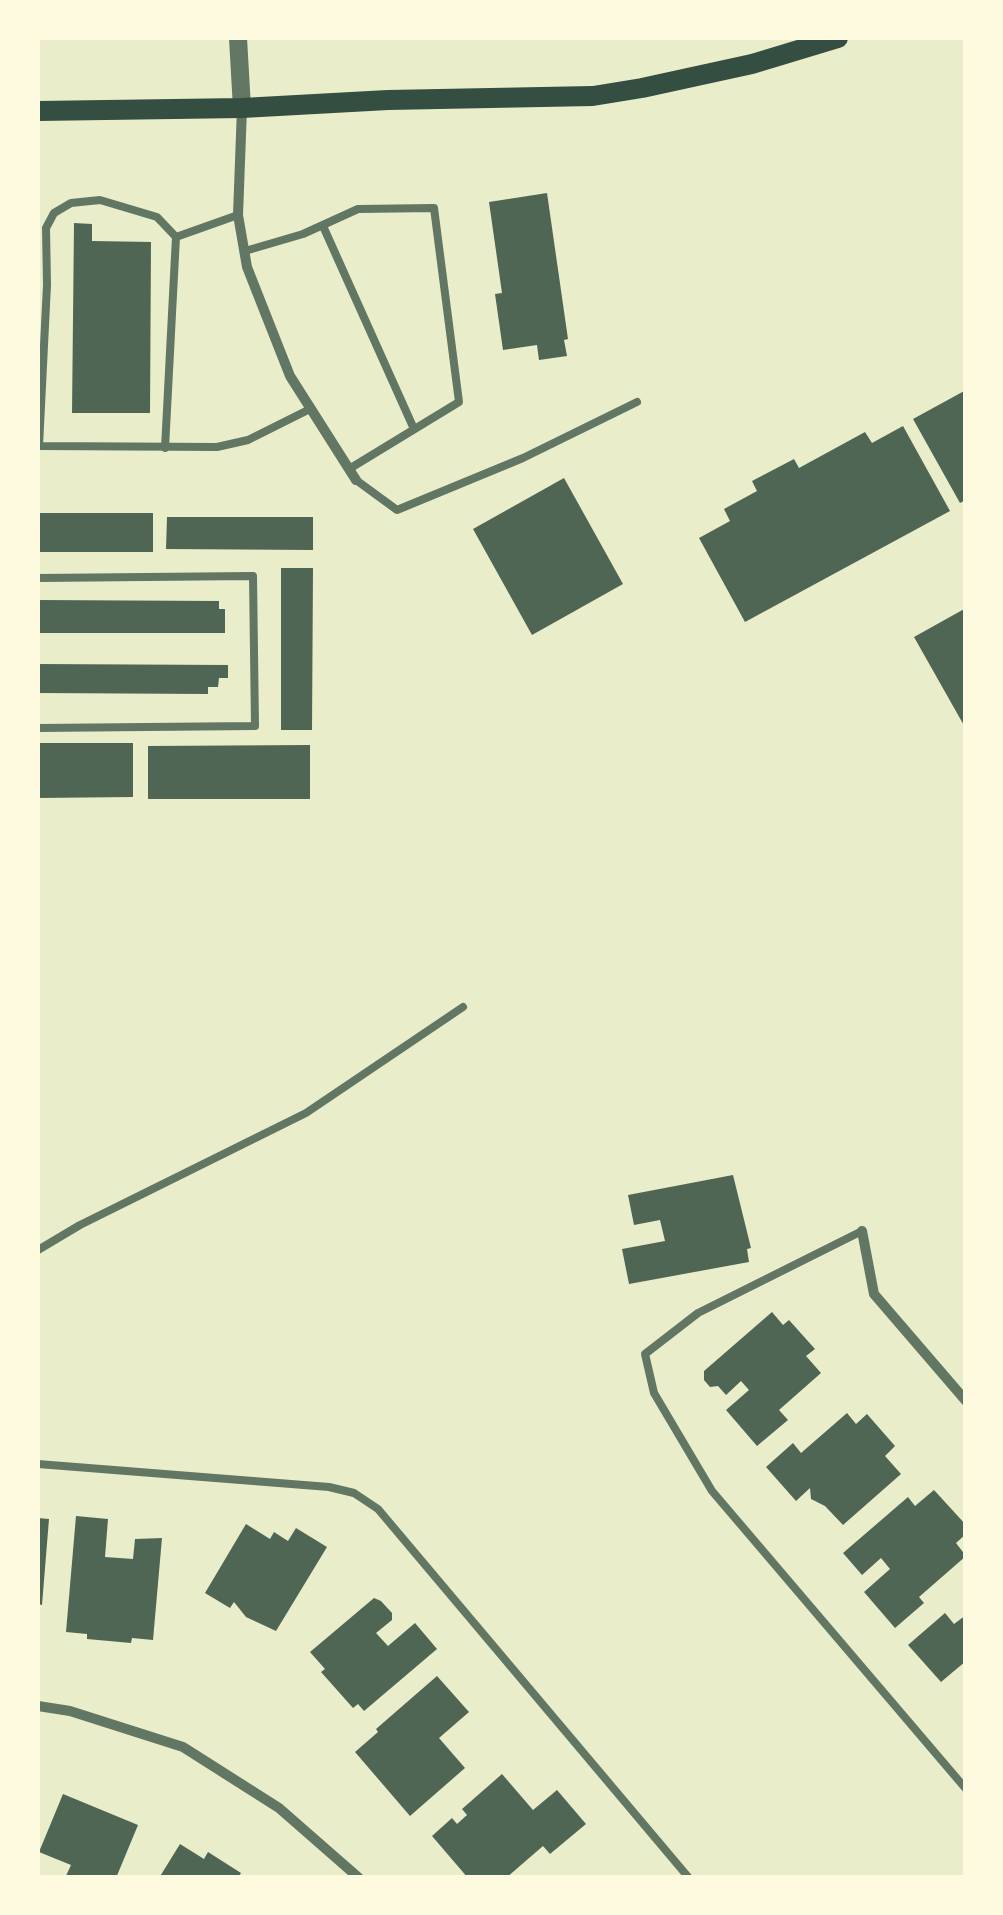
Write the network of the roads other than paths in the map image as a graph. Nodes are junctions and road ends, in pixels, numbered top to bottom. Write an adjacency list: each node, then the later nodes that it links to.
1 (238, 38): 3 (street)
2 (838, 38): 3 (main road)
3 (242, 108): 4 (main road); 5 (street)
4 (38, 112)
5 (238, 215): 7 (lane); 8 (street)
6 (323, 226): 8 (lane); 11 (lane); 11 (lane)
7 (176, 237): 12 (lane); 13 (lane)
8 (244, 251): 10 (street)
9 (636, 402): 15 (lane)
10 (310, 409): 13 (lane); 14 (street)
11 (414, 430): 14 (lane)
12 (38, 446): 13 (lane)
13 (166, 448)
14 (349, 469): 15 (street)
15 (356, 480)
16 (38, 578): 17 (lane)
17 (38, 728)
18 (463, 1007): 20 (lane)
19 (862, 1231): 21 (street); 24 (lane)
20 (38, 1250)
21 (966, 1401)
22 (38, 1464): 26 (lane)
23 (38, 1706): 25 (street)
24 (966, 1789)
25 (359, 1878)
26 (689, 1878)

